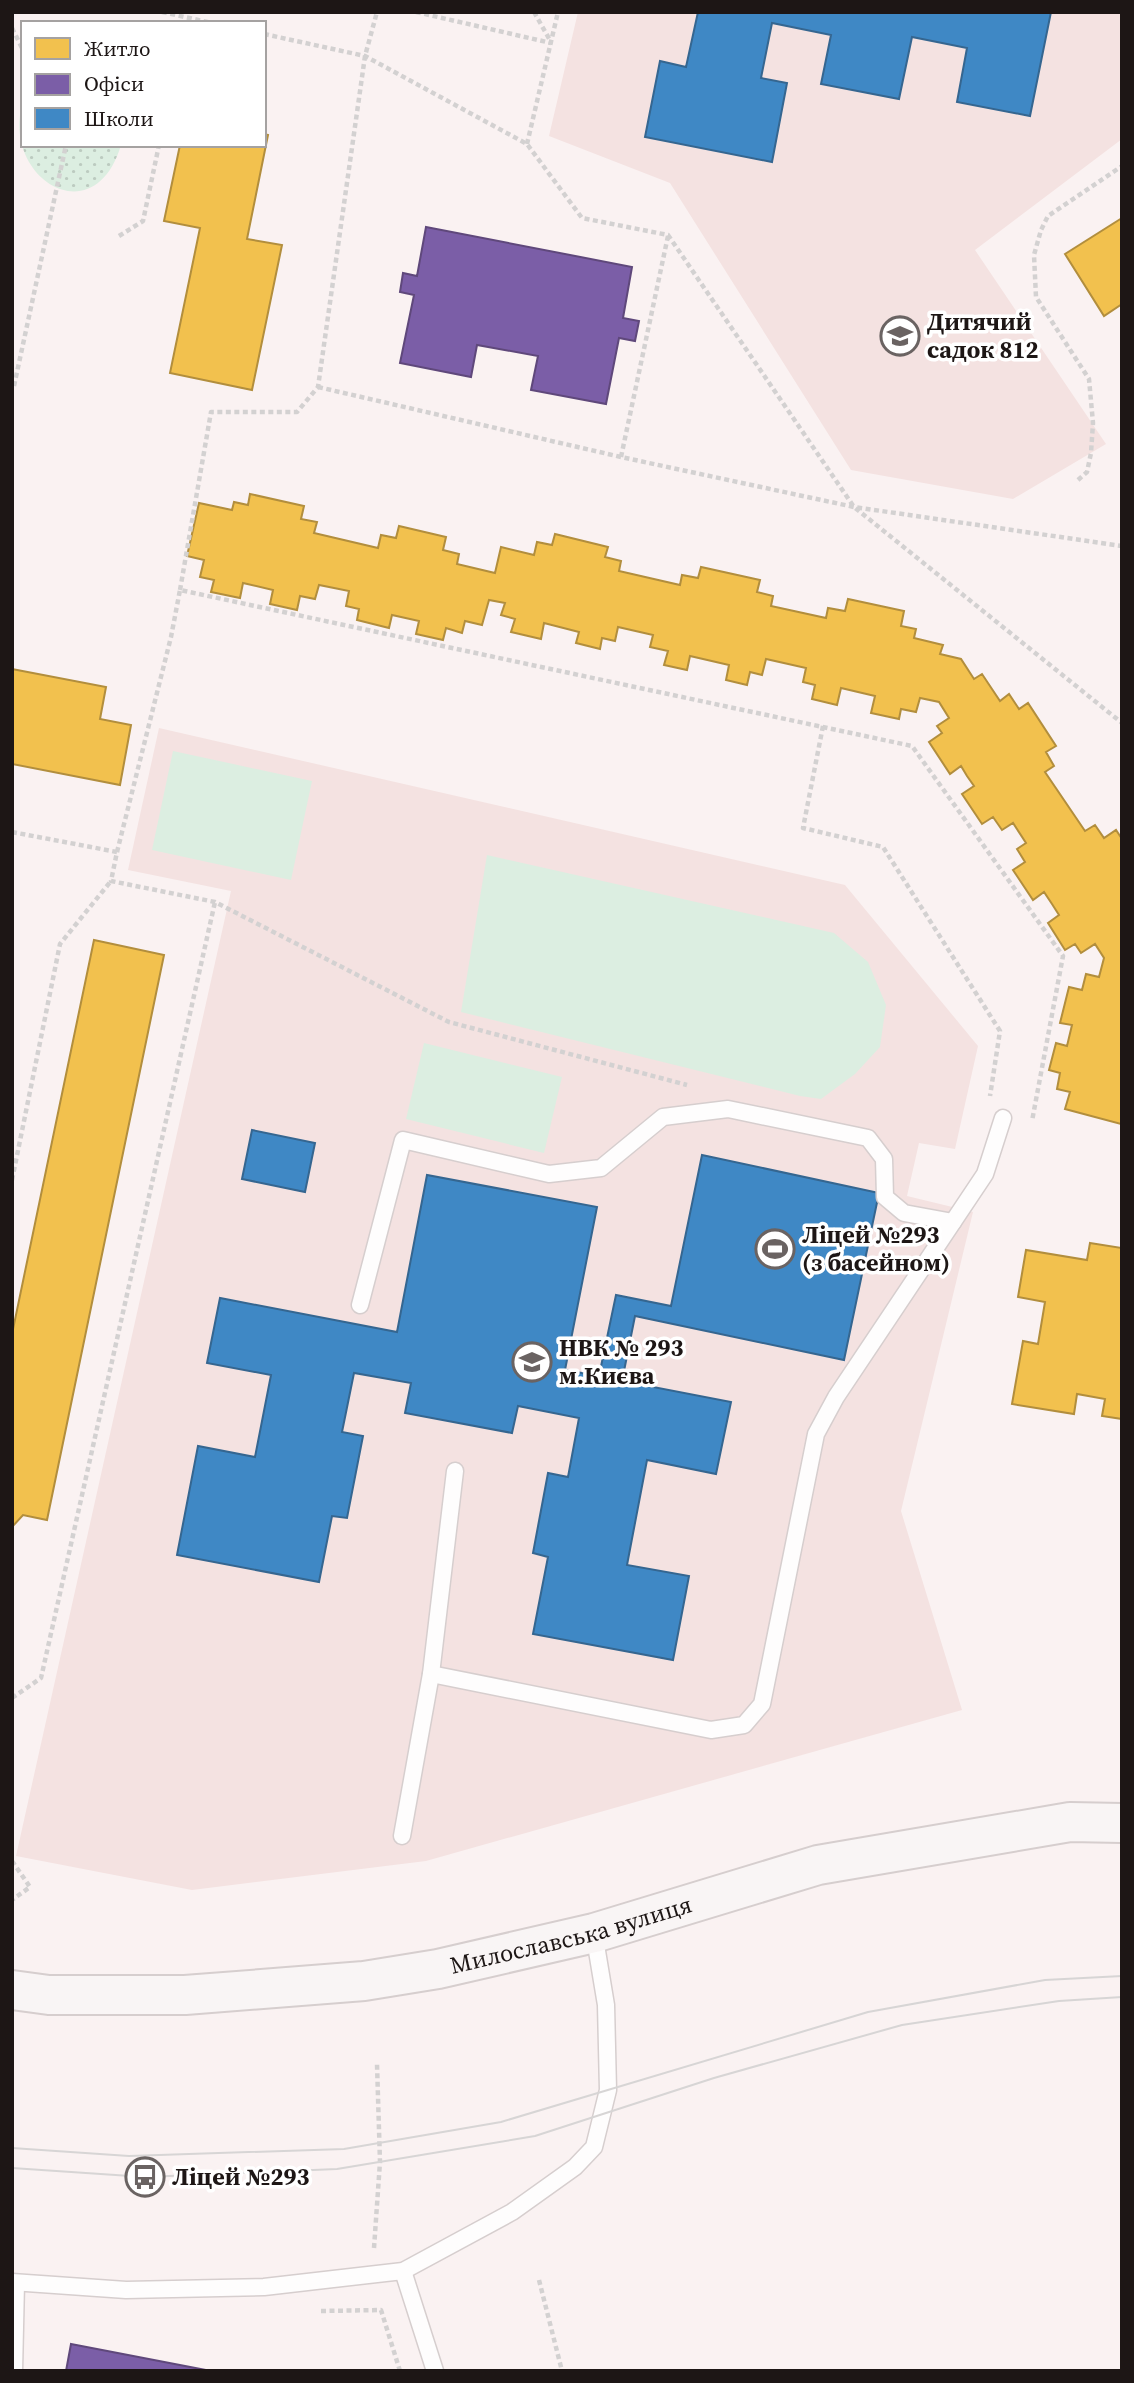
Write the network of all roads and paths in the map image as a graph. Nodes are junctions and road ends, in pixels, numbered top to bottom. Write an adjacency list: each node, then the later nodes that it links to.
1 (162, 12): 6 (path)
2 (377, 12): 11 (path)
3 (416, 12): 9 (path)
4 (534, 12): 9 (path)
5 (558, 12): 9 (path)
6 (183, 21)
7 (12, 29): 10 (path)
8 (266, 34): 11 (path)
9 (551, 43): 12 (path)
10 (21, 46)
11 (365, 56): 12 (path); 19 (path)
12 (527, 144): 16 (path)
13 (66, 147): 18 (path)
14 (159, 147): 17 (path)
15 (1122, 166): 21 (path)
16 (668, 235): 20 (path); 22 (path)
17 (118, 236)
18 (14, 386)
19 (318, 387): 20 (path); 24 (path)
20 (621, 457): 22 (path)
21 (1077, 481)
22 (854, 507): 23 (path); 25 (path)
23 (1122, 546)
24 (180, 590): 26 (path); 28 (path)
25 (1122, 723)
26 (823, 726): 32 (path); 33 (path)
27 (12, 832): 28 (path)
28 (117, 852): 29 (path)
29 (111, 881): 30 (path); 34 (path)
30 (215, 902): 31 (path); 39 (path)
31 (728, 1109): 35 (lane); 36 (lane)
32 (1003, 1118): 35 (lane)
33 (1031, 1122)
34 (12, 1180)
35 (953, 1222): 38 (lane)
36 (360, 1305)
37 (454, 1471): 38 (lane)
38 (431, 1674): 41 (lane)
39 (12, 1698)
40 (1122, 1824): 44 (street, Милославська вулиця)
41 (402, 1836)
42 (12, 1861): 43 (path)
43 (12, 1900)
44 (594, 1933): 45 (street, Милославська вулиця); 47 (lane)
45 (12, 1990)
46 (377, 2064): 48 (path)
47 (403, 2271): 48 (lane); 53 (lane)
48 (373, 2274): 50 (lane); 51 (path)
49 (539, 2280): 54 (path)
50 (14, 2283): 52 (lane)
51 (381, 2310)
52 (13, 2371)
53 (435, 2371)
54 (562, 2371)

